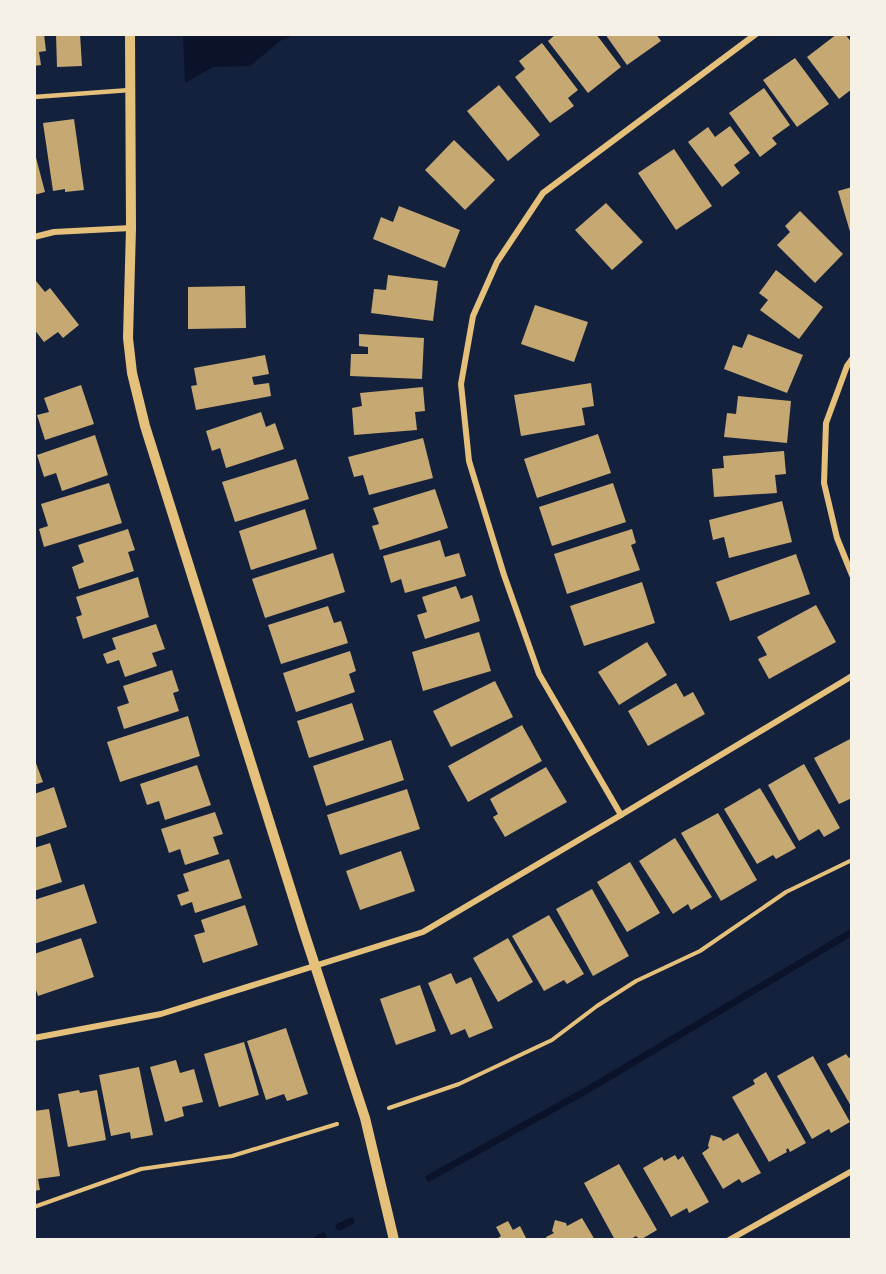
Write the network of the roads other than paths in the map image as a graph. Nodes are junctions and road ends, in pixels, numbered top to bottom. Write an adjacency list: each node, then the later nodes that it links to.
1 (130, 34): 3 (street)
2 (756, 34): 10 (street)
3 (130, 90): 4 (lane); 5 (street)
4 (34, 97)
5 (131, 228): 6 (street); 11 (street)
6 (34, 237)
7 (852, 359): 8 (street)
8 (852, 575)
9 (852, 676): 10 (street)
10 (621, 815): 11 (street)
11 (315, 967): 12 (street); 14 (street)
12 (34, 1038)
13 (852, 1171): 15 (street)
14 (394, 1239)
15 (729, 1239)

